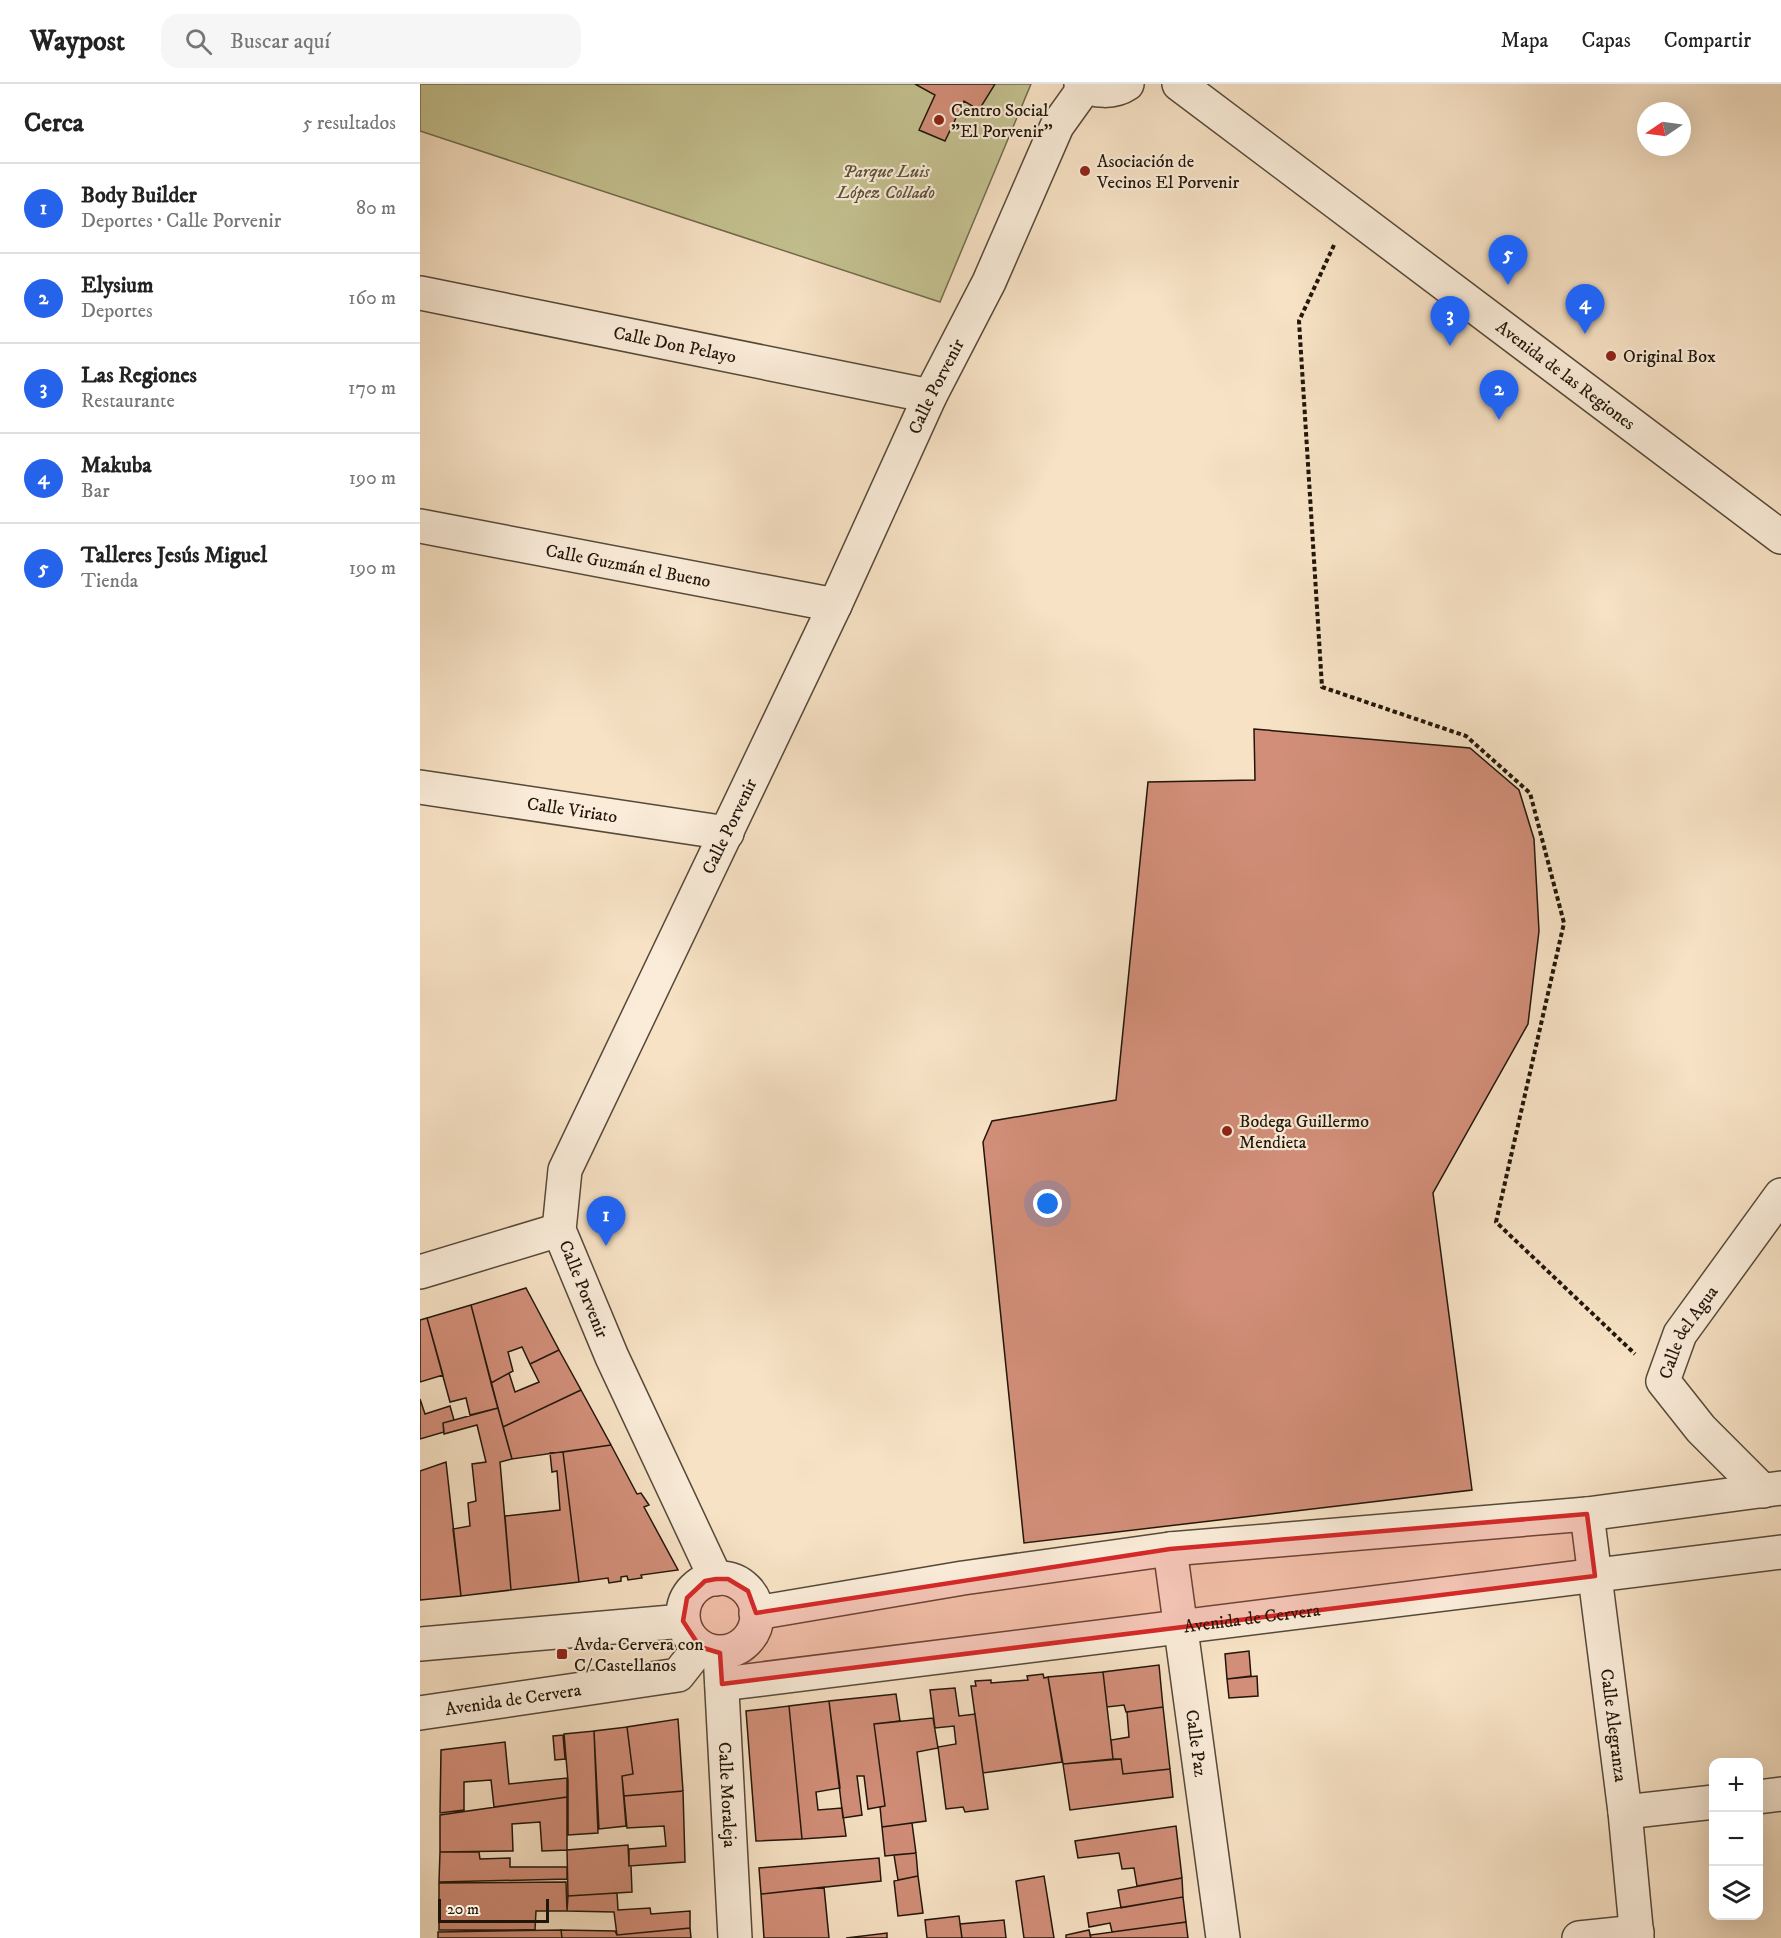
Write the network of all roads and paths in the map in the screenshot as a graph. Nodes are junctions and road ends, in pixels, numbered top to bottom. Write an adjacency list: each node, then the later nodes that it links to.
1 (1127, 84): 3 (street)
2 (1179, 84): 8 (street, Avenida de las Regiones)
3 (1083, 85): 6 (street, Calle Porvenir)
4 (1338, 236): 15 (path)
5 (420, 293): 6 (street, Calle Don Pelayo)
6 (930, 396): 9 (street, Calle Porvenir)
7 (420, 525): 9 (street, Calle Guzmán el Bueno)
8 (1781, 537)
9 (835, 605): 11 (street, Calle Porvenir)
10 (420, 787): 11 (street, Calle Viriato)
11 (727, 833): 13 (street, Calle Porvenir)
12 (1781, 1195): 15 (street, Calle del Agua)
13 (559, 1230): 14 (street); 21 (street, Calle Porvenir)
14 (420, 1272)
15 (1663, 1381): 16 (street, Calle del Agua)
16 (1772, 1489): 17 (street)
17 (1587, 1514): 18 (street); 20 (street, Calle Alegranza)
18 (1170, 1549): 22 (street); 23 (street, Calle Paz)
19 (1781, 1552): 20 (street, Avenida de Cervera)
20 (1595, 1576): 23 (street, Avenida de Cervera); 30 (street, Calle Alegranza)
21 (716, 1579): 22 (street); 25 (street)
22 (756, 1613): 25 (street)
23 (1180, 1626): 25 (street, Avenida de Cervera); 33 (street, Calle Paz)
24 (420, 1644): 25 (street, Avenida de Cervera)
25 (706, 1651): 26 (street, Avenida de Cervera); 32 (street, Calle Moraleja)
26 (420, 1713)
27 (1781, 1794): 28 (street)
28 (1763, 1796)
29 (1709, 1802): 30 (street)
30 (1625, 1812): 31 (street, Calle Alegranza)
31 (1637, 1935): 34 (street)
32 (735, 1938)
33 (1223, 1938)
34 (1578, 1938)

